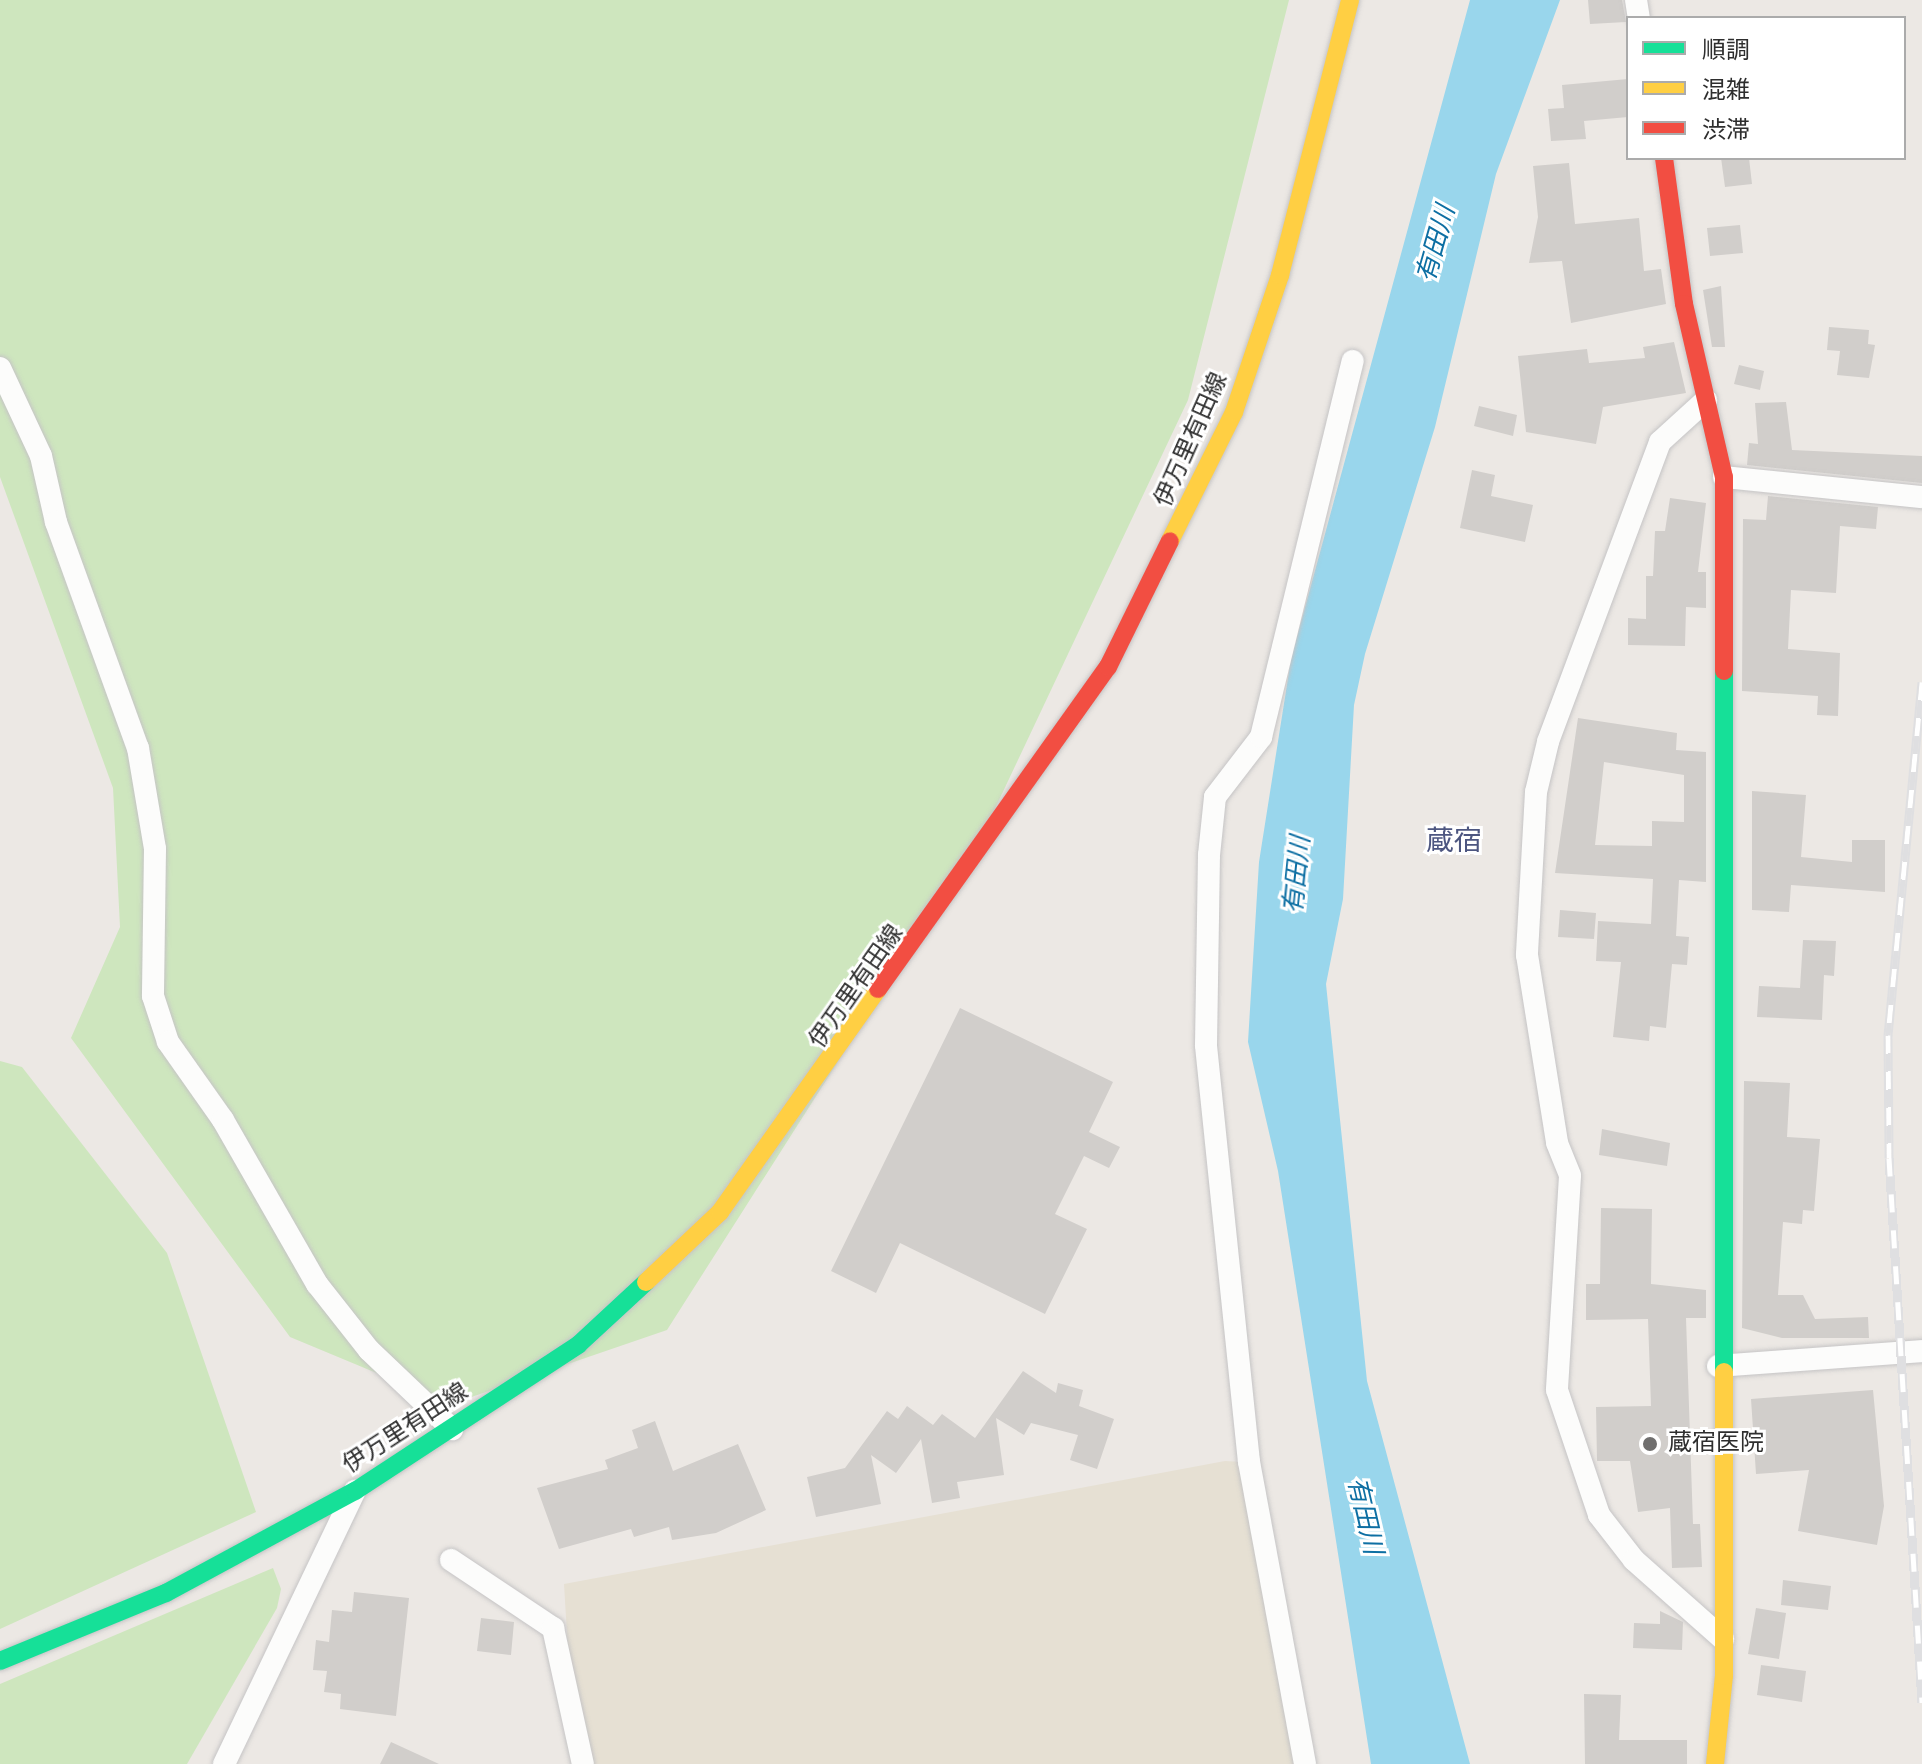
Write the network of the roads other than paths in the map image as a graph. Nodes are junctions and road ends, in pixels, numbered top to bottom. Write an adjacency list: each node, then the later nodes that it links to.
1 (1350, 0): 10 (main road, 伊万里有田線)
2 (1664, 160): 5 (main road)
3 (1353, 361): 17 (street)
4 (0, 368): 10 (street)
5 (1706, 400): 6 (main road); 13 (street)
6 (1724, 477): 7 (street); 9 (main road)
7 (1922, 497)
8 (1922, 1351): 9 (street)
9 (1718, 1366): 13 (main road)
10 (452, 1429): 11 (main road, 伊万里有田線)
11 (355, 1491): 14 (main road, 伊万里有田線); 15 (street)
12 (451, 1560): 16 (street)
13 (1723, 1639): 18 (main road)
14 (0, 1661)
15 (224, 1764)
16 (583, 1764)
17 (1305, 1764)
18 (1715, 1764)

